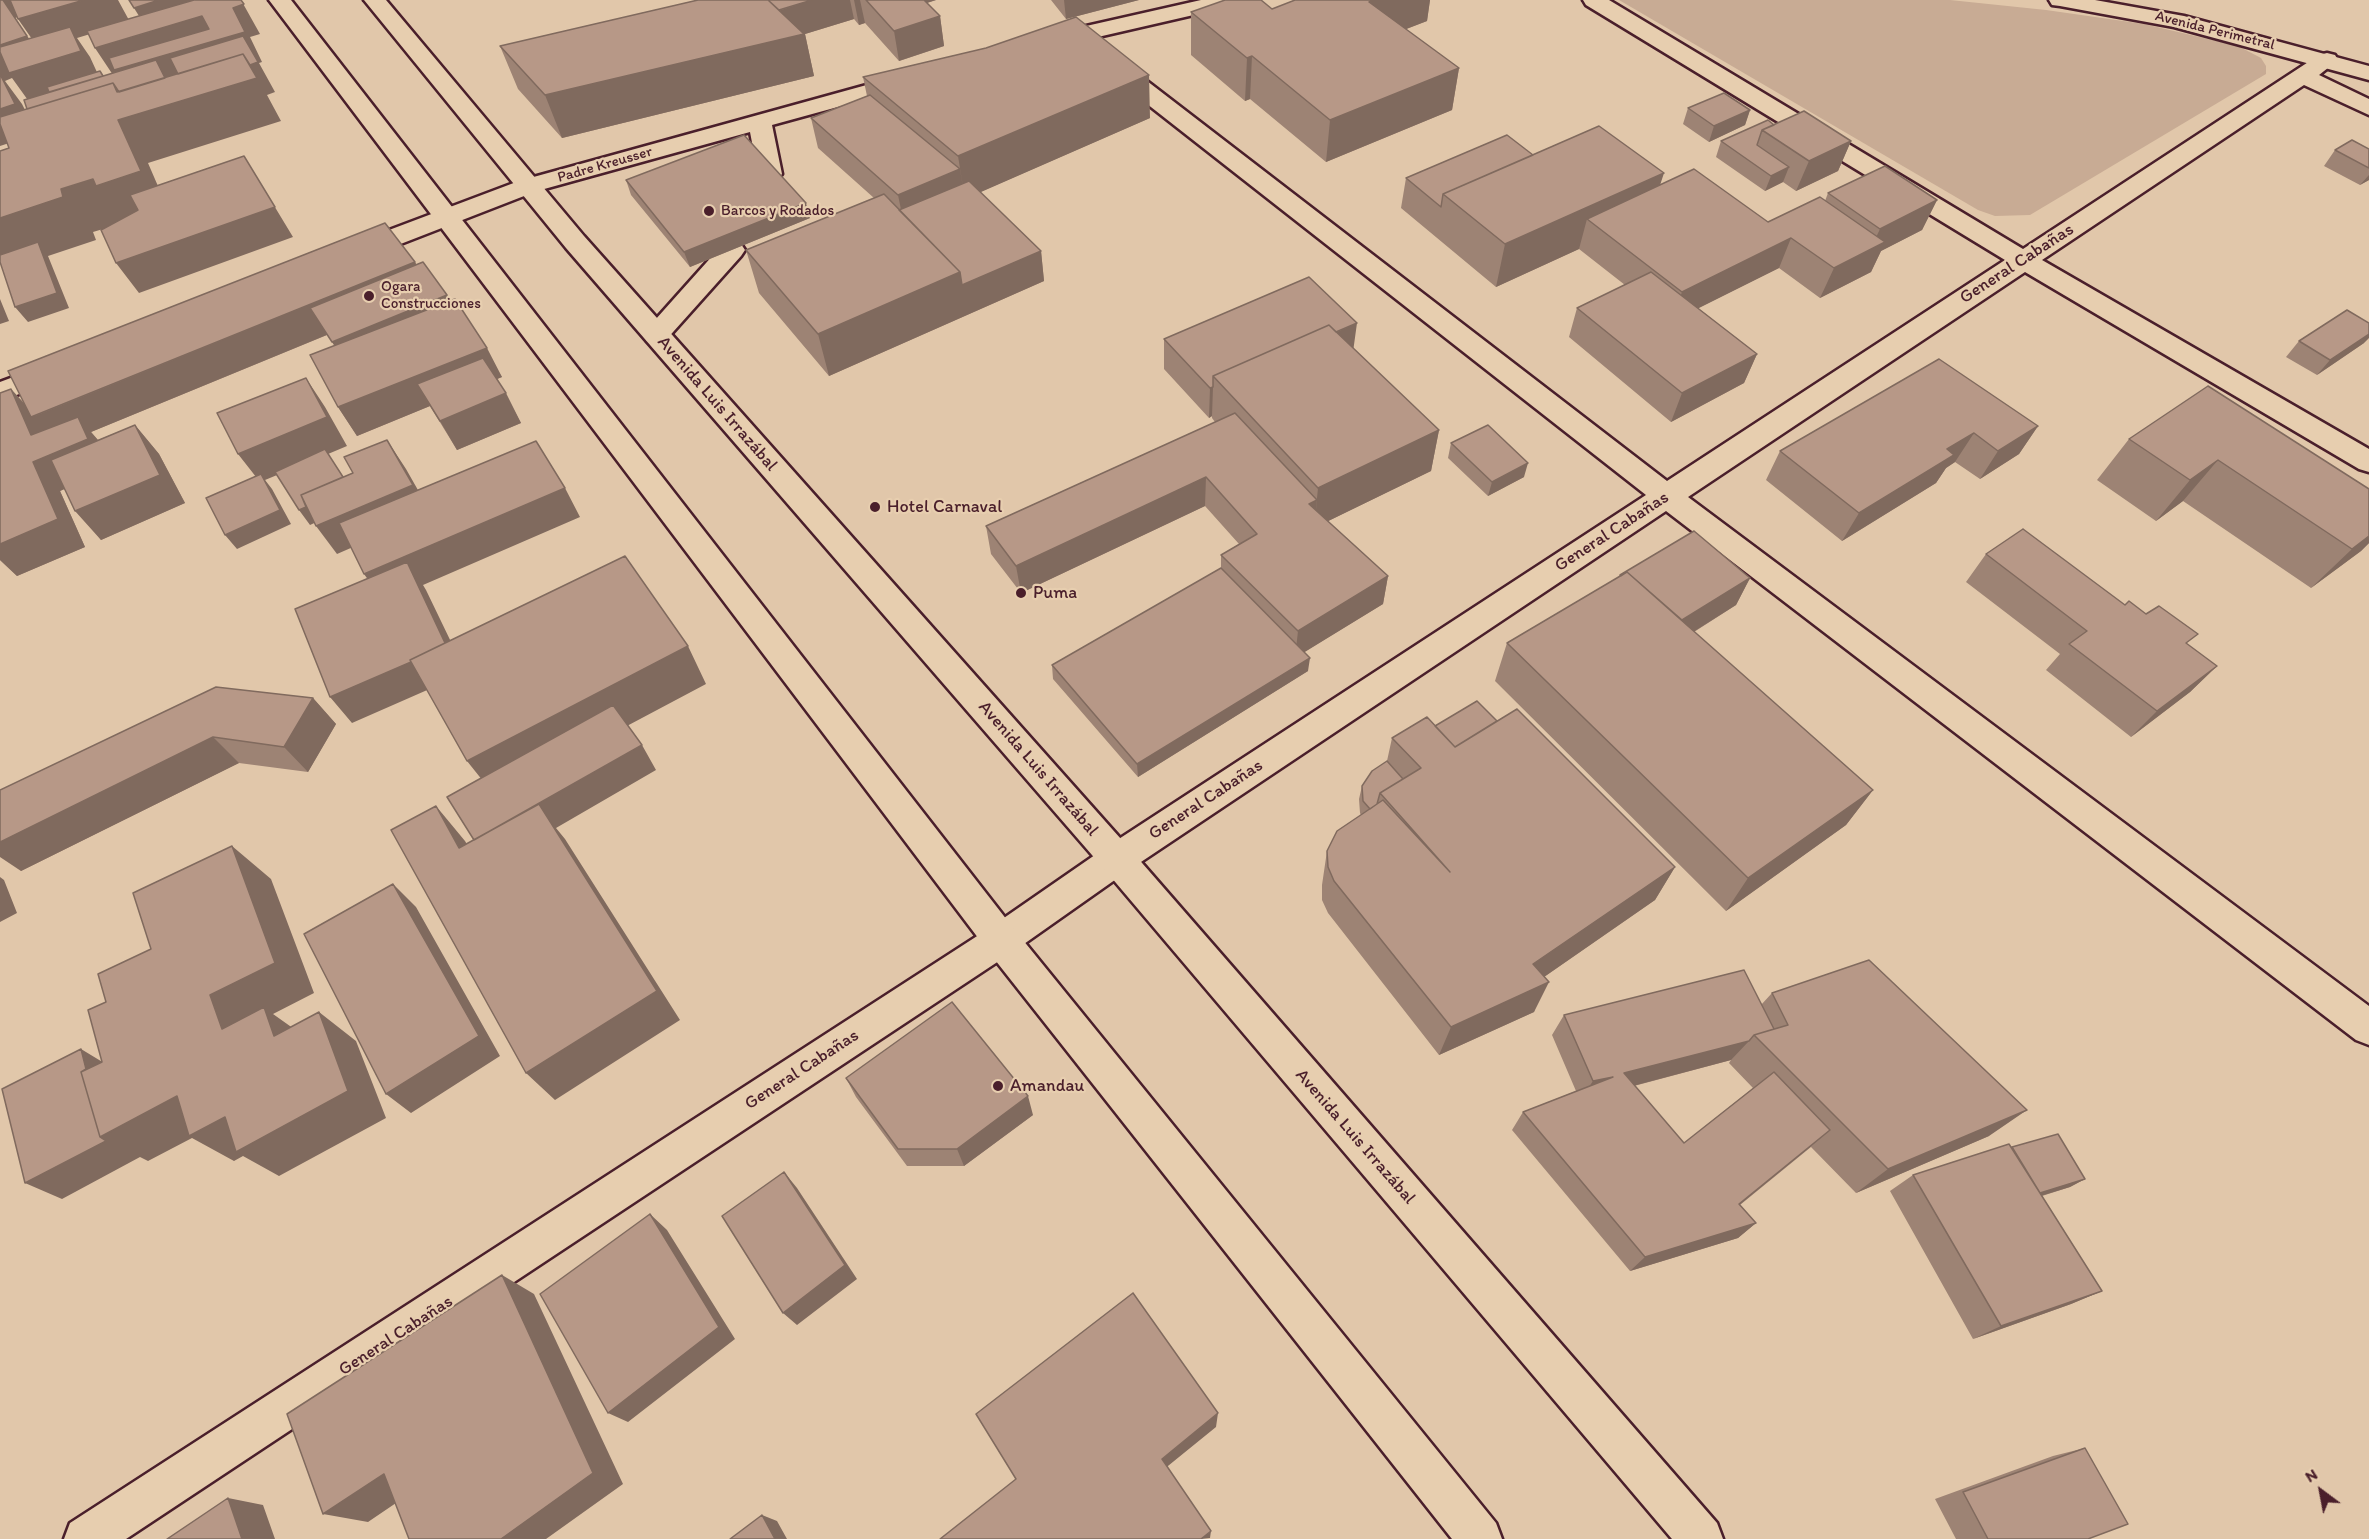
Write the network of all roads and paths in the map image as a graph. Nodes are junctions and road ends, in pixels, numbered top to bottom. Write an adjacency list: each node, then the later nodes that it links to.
1 (280, 0): 16 (main road)
2 (375, 0): 15 (main road, Avenida Luis Irrazábal)
3 (1229, 0): 6 (main road)
4 (1594, 0): 18 (main road)
5 (2060, 0): 8 (main road, Avenida Perimetral)
6 (1073, 35): 7 (main road); 24 (main road)
7 (1029, 47)
8 (2327, 60): 9 (main road, Avenida Perimetral); 11 (main road, General Cabañas)
9 (2369, 73)
10 (928, 75): 13 (main road, Padre Kreusser)
11 (2303, 76): 12 (main road); 18 (main road, General Cabañas)
12 (2369, 108)
13 (760, 122): 14 (main road); 15 (main road, Padre Kreusser)
14 (770, 174)
15 (528, 186): 16 (main road, Padre Kreusser); 20 (main road, Avenida Luis Irrazábal)
16 (448, 215): 19 (main road, Padre Kreusser); 26 (main road)
17 (732, 250): 20 (main road)
18 (2023, 260): 23 (main road); 24 (main road, General Cabañas)
19 (328, 263)
20 (656, 335): 25 (main road, Avenida Luis Irrazábal)
21 (76, 362): 22 (main road)
22 (0, 392)
23 (2369, 462)
24 (1667, 496): 25 (main road, General Cabañas); 27 (main road)
25 (1117, 859): 26 (main road, General Cabañas); 30 (main road, Avenida Luis Irrazábal)
26 (1001, 940): 28 (main road, General Cabañas); 29 (main road)
27 (2369, 1028)
28 (86, 1539)
29 (1480, 1539)
30 (1701, 1539)

